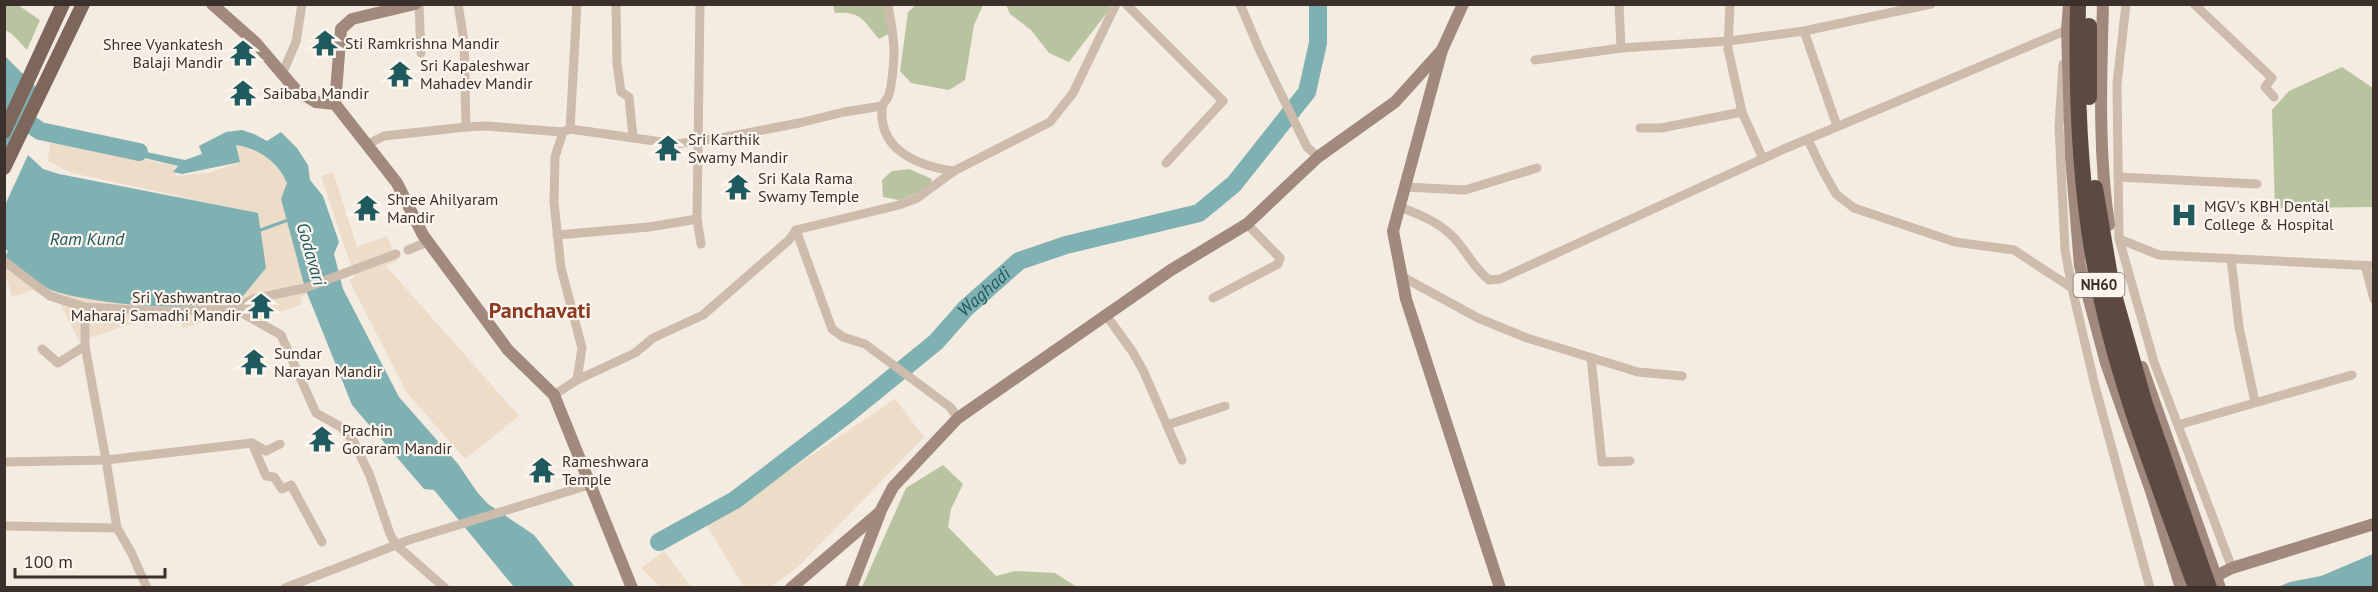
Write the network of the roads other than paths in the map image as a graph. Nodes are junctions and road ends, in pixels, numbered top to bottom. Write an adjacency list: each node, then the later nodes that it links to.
1 (63, 4): 41 (main road)
2 (212, 4): 32 (street)
3 (302, 4): 32 (street)
4 (417, 4): 24 (street); 30 (street)
5 (458, 4): 38 (street)
6 (577, 4): 40 (street)
7 (616, 4): 42 (street)
8 (700, 4): 44 (street)
9 (888, 4): 35 (street)
10 (1116, 4): 51 (street)
11 (1126, 4): 48 (street)
12 (1240, 4): 46 (street)
13 (1463, 4): 29 (street)
14 (1618, 4): 28 (street)
15 (1730, 4): 27 (street)
16 (1931, 4): 26 (street)
17 (2069, 4): 25 (street)
18 (2078, 4): 112 (highway, NH60, bridge)
19 (2090, 4): 101 (highway, NH60, bridge)
20 (2103, 4): 101 (street)
21 (2126, 4): 52 (street)
22 (2194, 4): 33 (street)
23 (82, 5): 49 (main road)
24 (381, 8): 34 (street)
25 (2067, 30): 37 (street); 69 (street); 110 (street)
26 (1804, 31): 27 (street); 37 (street)
27 (1729, 41): 28 (street); 36 (street)
28 (1621, 48): 31 (street)
29 (1442, 50): 46 (street); 54 (street)
30 (421, 53)
31 (1535, 60)
32 (282, 74): 34 (street)
33 (2274, 97)
34 (335, 104): 45 (street)
35 (882, 106): 44 (street); 51 (street)
36 (1742, 112): 39 (street); 47 (street)
37 (1837, 126): 43 (street)
38 (466, 127): 40 (street); 45 (street)
39 (1640, 128)
40 (566, 130): 42 (street); 59 (street)
41 (4, 132)
42 (633, 137): 44 (street)
43 (1808, 140): 47 (street); 69 (street)
44 (697, 141): 56 (street)
45 (366, 145): 61 (street)
46 (1318, 157): 57 (street)
47 (1763, 159): 55 (street)
48 (1166, 163)
49 (4, 168)
50 (1537, 168): 54 (street)
51 (954, 171): 58 (street)
52 (2118, 177): 53 (street); 60 (street)
53 (2257, 184)
54 (1405, 187): 55 (street)
55 (1400, 207): 68 (street)
56 (697, 219): 59 (street); 62 (street)
57 (1247, 224): 70 (street); 74 (street)
58 (796, 230): 80 (street); 84 (street)
59 (557, 235): 80 (street)
60 (2119, 239): 65 (street); 86 (street)
61 (427, 242): 63 (street); 81 (street)
62 (701, 244)
63 (408, 250)
64 (396, 254): 73 (street)
65 (2231, 258): 67 (street); 82 (street)
66 (4, 261): 72 (street)
67 (2369, 266): 71 (street)
68 (1401, 276): 77 (street); 108 (street)
69 (2072, 288): 109 (street)
70 (1213, 298)
71 (2373, 299)
72 (85, 307): 73 (street); 75 (street)
73 (235, 309): 99 (street)
74 (1106, 315): 84 (street); 85 (street)
75 (85, 346): 76 (street); 89 (street)
76 (42, 349)
77 (1591, 358): 79 (street); 91 (street)
78 (2352, 375): 82 (street)
79 (1682, 376)
80 (577, 380): 81 (street)
81 (554, 395): 93 (street)
82 (2254, 402): 86 (street)
83 (1225, 406): 85 (street)
84 (958, 418): 94 (street)
85 (1167, 425): 90 (street)
86 (2178, 425): 100 (street)
87 (252, 443): 88 (street); 89 (street); 98 (street)
88 (280, 444)
89 (106, 460): 92 (street); 97 (street)
90 (1182, 460)
91 (1630, 461)
92 (4, 462)
93 (592, 484): 99 (street); 105 (street)
94 (880, 512): 106 (street); 107 (street)
95 (2373, 524): 100 (street)
96 (4, 526): 97 (street)
97 (117, 528): 102 (street)
98 (322, 542)
99 (396, 545): 103 (street); 104 (street)
100 (2232, 568): 101 (street)
101 (2215, 584): 111 (street)
102 (147, 588)
103 (285, 588)
104 (445, 588)
105 (632, 588)
106 (791, 588)
107 (851, 588)
108 (1500, 588)
109 (2150, 588)
110 (2181, 588)
111 (2190, 588)
112 (2196, 588)

